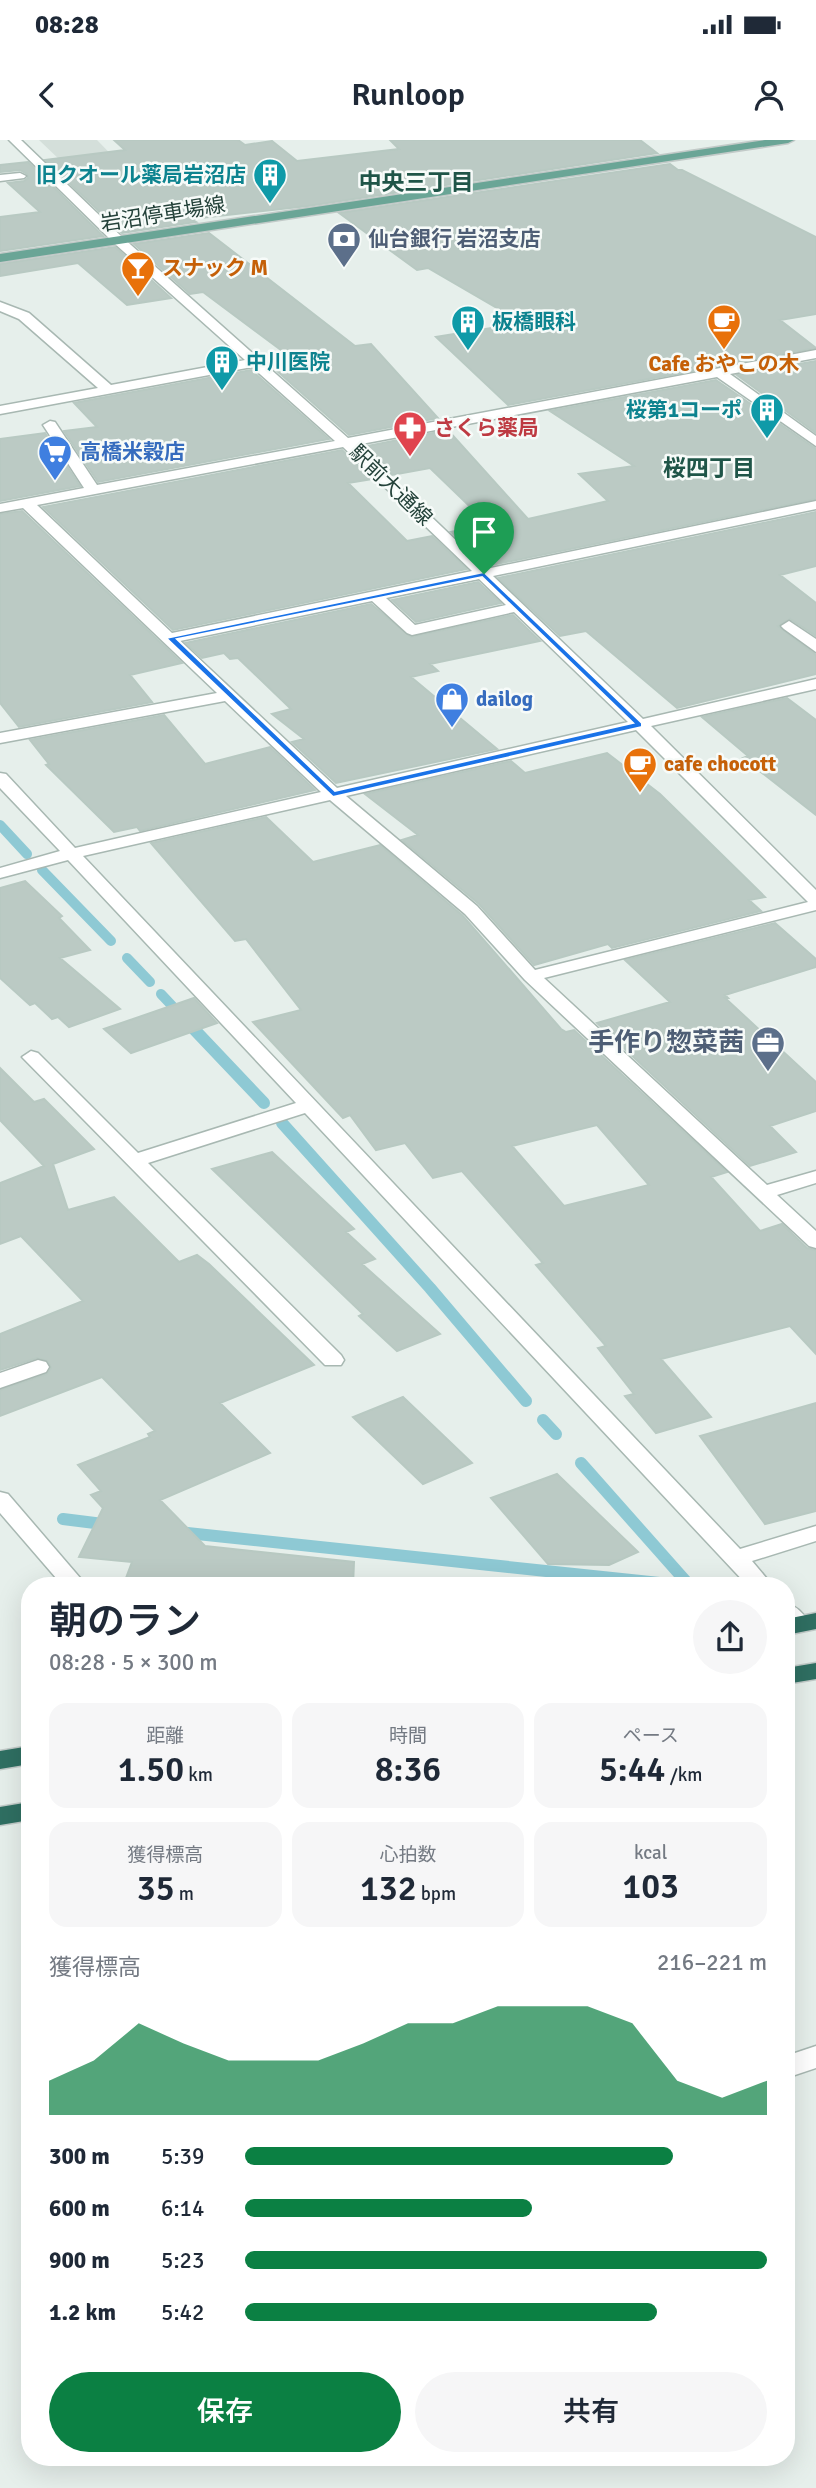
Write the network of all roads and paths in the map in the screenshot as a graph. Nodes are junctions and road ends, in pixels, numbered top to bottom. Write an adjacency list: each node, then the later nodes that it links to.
1 (15, 140): 6 (street, 駅前大通線)
2 (788, 140): 3 (main road, 岩沼停車場線)
3 (741, 143): 6 (main road, 岩沼停車場線)
4 (20, 176): 5 (street)
5 (0, 178)
6 (118, 240): 7 (main road, 岩沼停車場線); 10 (street, 駅前大通線)
7 (0, 258)
8 (0, 306): 12 (street)
9 (816, 354): 11 (street)
10 (256, 362): 12 (street); 15 (street, 駅前大通線)
11 (719, 372): 15 (street); 16 (street)
12 (109, 390): 13 (street)
13 (0, 410)
14 (50, 425): 17 (street)
15 (345, 442): 17 (street); 21 (street, 駅前大通線)
16 (816, 442)
17 (93, 490): 18 (street)
18 (26, 503): 20 (street); 25 (street)
19 (816, 506): 21 (street)
20 (0, 508)
21 (484, 574): 22 (street); 23 (street, 駅前大通線)
22 (376, 597): 23 (street); 25 (street)
23 (516, 607): 29 (street, 駅前大通線)
24 (789, 626): 26 (street)
25 (170, 638): 28 (street)
26 (816, 647)
27 (816, 684): 29 (street)
28 (230, 695): 30 (street); 32 (street)
29 (639, 725): 32 (street); 35 (street, 駅前大通線)
30 (0, 738)
31 (0, 778): 33 (street)
32 (333, 794): 33 (street); 36 (street)
33 (70, 854): 34 (street); 38 (street)
34 (4, 867)
35 (816, 903): 36 (street)
36 (531, 976): 41 (street)
37 (30, 1057): 39 (street)
38 (309, 1105): 39 (street); 48 (street)
39 (134, 1161): 43 (street)
40 (816, 1177): 41 (street)
41 (762, 1193): 42 (street)
42 (816, 1241)
43 (333, 1360)
44 (38, 1367): 45 (street)
45 (0, 1381)
46 (0, 1499): 49 (street)
47 (816, 1533): 48 (street)
48 (736, 1558): 50 (street)
49 (68, 1577)
50 (754, 1577)
51 (816, 1671): 52 (highway)
52 (795, 1674)
53 (21, 1756): 54 (highway)
54 (0, 1760)
55 (21, 1812): 56 (highway)
56 (0, 1815)
57 (816, 2057): 58 (street)
58 (795, 2064)

